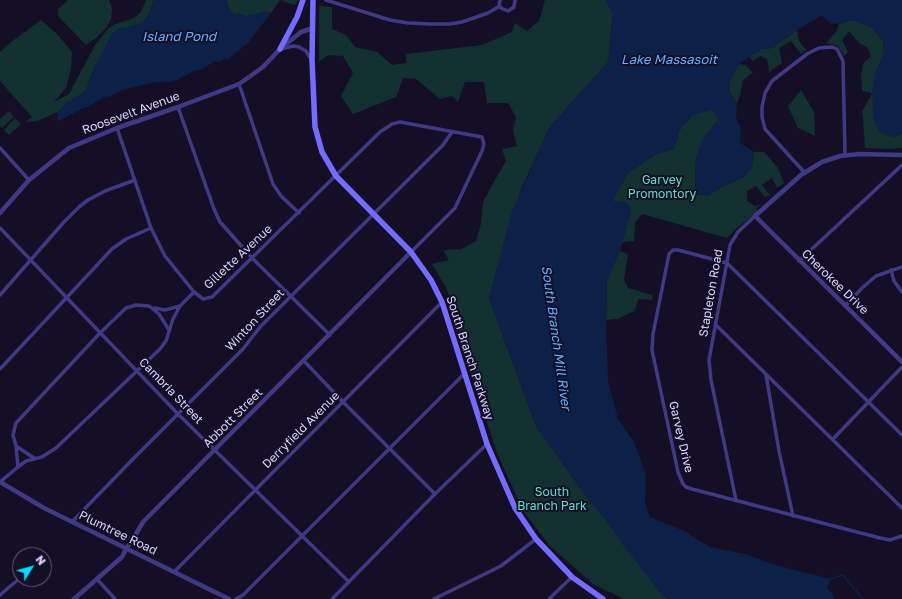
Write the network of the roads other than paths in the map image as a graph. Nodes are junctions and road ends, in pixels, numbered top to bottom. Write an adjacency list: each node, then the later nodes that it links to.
1 (303, 0): 8 (main road, Roosevelt Avenue)
2 (313, 0): 7 (main road)
3 (326, 0): 6 (street)
4 (500, 0): 6 (street)
5 (515, 0): 6 (street)
6 (500, 6)
7 (313, 28): 8 (street, Roosevelt Avenue); 9 (main road, South Branch Parkway)
8 (280, 49): 9 (street); 10 (street, Roosevelt Avenue)
9 (312, 60): 19 (main road, South Branch Parkway)
10 (239, 84): 11 (street, Roosevelt Avenue); 23 (street)
11 (178, 107): 12 (street, Roosevelt Avenue); 29 (street)
12 (117, 128): 20 (street, Roosevelt Avenue); 21 (street)
13 (452, 132): 19 (street, Gillette Avenue); 24 (street, Winton Street); 28 (street, Gillette Avenue)
14 (0, 148): 20 (street)
15 (845, 155): 16 (street, Stapleton Road); 18 (street, Stapleton Road); 18 (street)
16 (902, 155)
17 (902, 165): 31 (street)
18 (804, 172): 25 (street, Stapleton Road)
19 (336, 176): 23 (street, Gillette Avenue); 24 (main road, South Branch Parkway)
20 (29, 180): 22 (street, Roosevelt Avenue)
21 (135, 180): 27 (street); 30 (street)
22 (0, 213)
23 (299, 213): 29 (street, Gillette Avenue)
24 (373, 214): 28 (main road, South Branch Parkway); 38 (street, Winton Street)
25 (755, 216): 31 (street, Cherokee Drive); 32 (street, Stapleton Road)
26 (0, 228): 30 (street, Cambria Street)
27 (151, 228): 35 (street); 39 (street)
28 (411, 252): 40 (main road, South Branch Parkway); 47 (street, Abbott Street)
29 (253, 259): 35 (street, Gillette Avenue); 38 (street)
30 (30, 260): 37 (street); 39 (street, Cambria Street)
31 (799, 261): 43 (street, Cherokee Drive)
32 (726, 263): 44 (street, Stapleton Road); 56 (street); 69 (street, Garvey Drive)
33 (902, 267): 34 (street)
34 (891, 270): 36 (street); 43 (street)
35 (194, 292): 42 (street, Gillette Avenue)
36 (902, 292)
37 (0, 295)
38 (291, 296): 47 (street); 57 (street, Winton Street)
39 (66, 298): 46 (street, Cambria Street); 51 (street)
40 (442, 302): 53 (main road, South Branch Parkway); 55 (street, Derryfield Avenue)
41 (149, 306): 42 (street); 45 (street); 46 (street)
42 (180, 306): 45 (street, Gillette Avenue)
43 (845, 306): 49 (street, Cherokee Drive)
44 (716, 325): 54 (street); 69 (street, Stapleton Road)
45 (169, 330): 52 (street, Gillette Avenue)
46 (100, 333): 52 (street, Cambria Street); 61 (street)
47 (330, 335): 48 (street, Abbott Street)
48 (304, 361): 55 (street); 63 (street, Abbott Street)
49 (902, 362)
50 (902, 367): 56 (street)
51 (0, 369)
52 (137, 371): 57 (street, Cambria Street); 64 (street, Gillette Avenue)
53 (464, 373): 60 (main road, South Branch Parkway); 62 (street)
54 (766, 374): 59 (street); 71 (street)
55 (343, 402): 62 (street); 67 (street, Derryfield Avenue)
56 (869, 403): 58 (street); 59 (street)
57 (178, 414): 63 (street, Cambria Street); 72 (street, Winton Street)
58 (902, 435)
59 (832, 439): 70 (street)
60 (487, 444): 68 (street); 75 (main road, South Branch Parkway)
61 (16, 446): 64 (street); 65 (street)
62 (389, 448): 68 (street); 73 (street)
63 (215, 450): 67 (street, Cambria Street); 76 (street, Abbott Street)
64 (34, 458): 65 (street, Gillette Avenue)
65 (18, 467): 66 (street, Gillette Avenue)
66 (0, 483): 72 (street, Plumtree Road)
67 (256, 491): 73 (street, Cambria Street); 77 (street, Derryfield Avenue)
68 (435, 494): 80 (street)
69 (736, 500): 71 (street, Garvey Drive)
70 (902, 508)
71 (793, 516): 74 (street, Garvey Drive)
72 (72, 522): 76 (street, Plumtree Road)
73 (302, 536): 80 (street, Cambria Street); 86 (street)
74 (902, 536)
75 (536, 539): 78 (main road, South Branch Parkway); 88 (street)
76 (126, 548): 77 (street, Plumtree Road); 79 (street, Abbott Street)
77 (174, 572): 85 (street, Plumtree Road)
78 (572, 576): 89 (street); 90 (main road, South Branch Parkway)
79 (97, 579): 83 (street, Abbott Street); 84 (street)
80 (349, 582): 87 (street)
81 (12, 585): 82 (street)
82 (0, 595)
83 (74, 599)
84 (115, 599)
85 (229, 599)
86 (236, 599)
87 (332, 599)
88 (434, 599)
89 (549, 599)
90 (603, 599)

